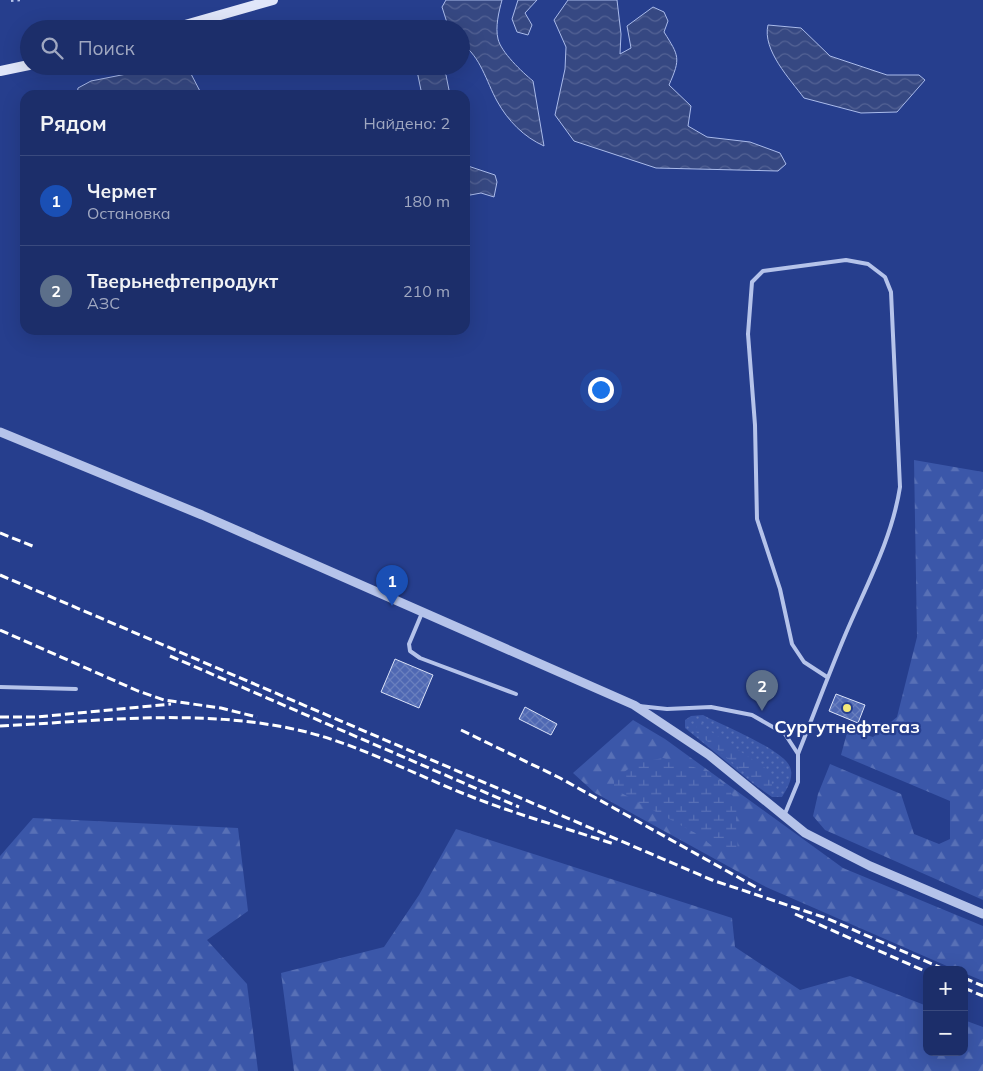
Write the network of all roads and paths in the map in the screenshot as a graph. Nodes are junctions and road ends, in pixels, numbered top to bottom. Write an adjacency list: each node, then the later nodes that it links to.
1 (23, 0): 3 (path)
2 (273, 0): 4 (main road)
3 (11, 1)
4 (258, 3): 5 (main road)
5 (201, 20)
6 (20, 67): 7 (main road)
7 (0, 71)
8 (0, 432): 9 (street)
9 (423, 611): 13 (lane); 14 (street)
10 (827, 676): 10 (lane); 15 (lane)
11 (0, 687): 12 (lane)
12 (76, 689)
13 (516, 694)
14 (634, 705): 15 (lane); 16 (street)
15 (798, 754): 16 (lane)
16 (784, 816): 17 (street)
17 (983, 914)

